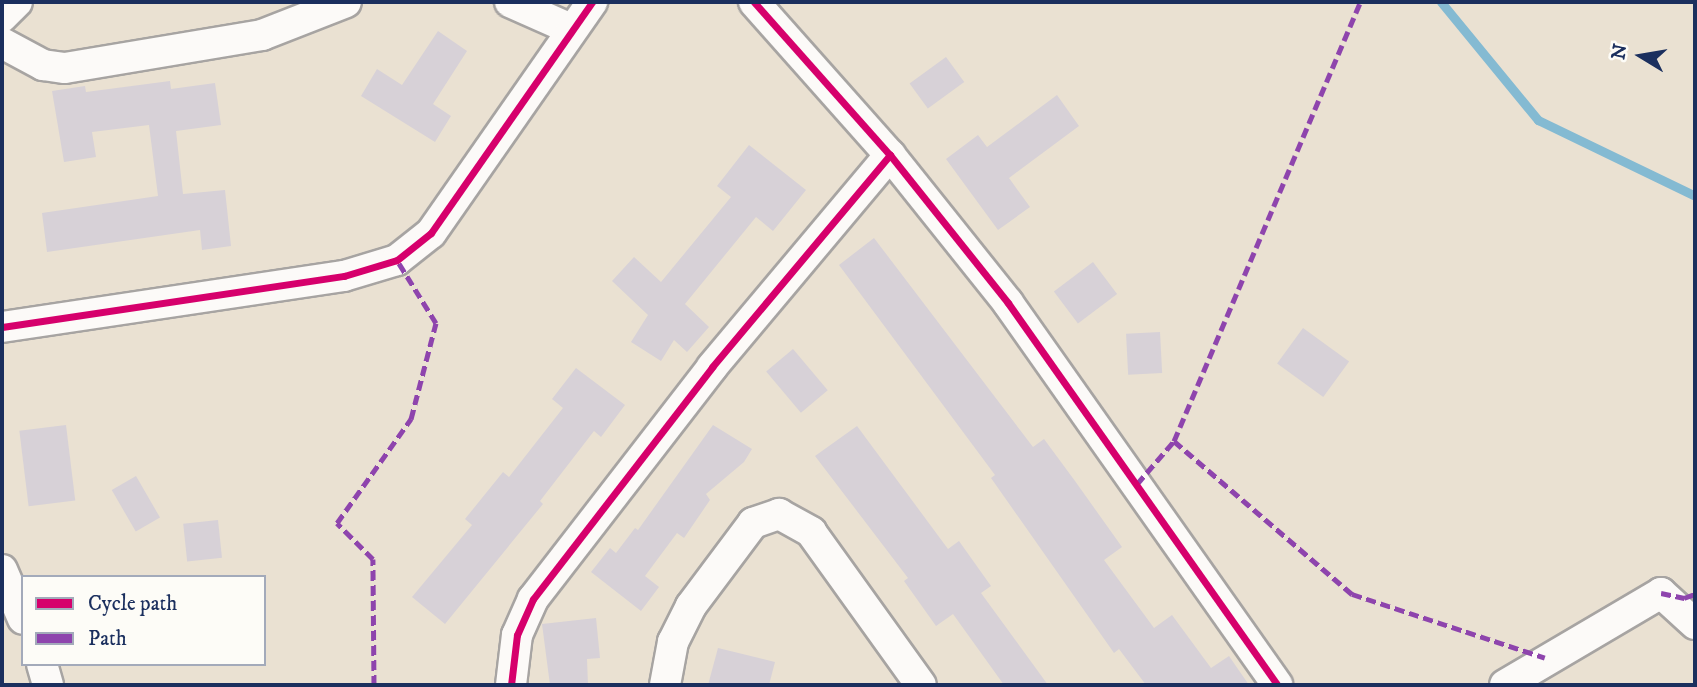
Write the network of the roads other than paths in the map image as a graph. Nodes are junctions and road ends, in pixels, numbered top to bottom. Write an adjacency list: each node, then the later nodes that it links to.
1 (17, 2): 6 (street)
2 (346, 2): 8 (street)
3 (510, 2): 7 (street)
4 (591, 2): 7 (street)
5 (754, 2): 9 (street)
6 (2, 17)
7 (571, 29): 10 (street)
8 (2, 43)
9 (890, 155): 16 (street); 19 (street)
10 (2, 327)
11 (2, 570): 12 (street)
12 (21, 614)
13 (1695, 624): 20 (street)
14 (43, 666): 15 (street)
15 (48, 685)
16 (511, 685)
17 (665, 685): 18 (street)
18 (921, 685)
19 (1277, 685)
20 (1505, 685)

